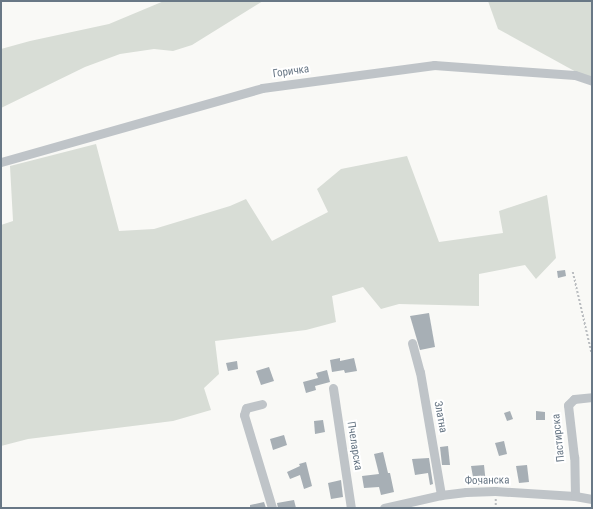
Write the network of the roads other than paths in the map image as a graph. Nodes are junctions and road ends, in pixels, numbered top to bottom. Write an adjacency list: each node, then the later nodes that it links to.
1 (592, 81): 2 (street, Горичка)
2 (1, 162)
3 (412, 343): 7 (street, Златна)
4 (333, 388): 11 (street, Пчеларска)
5 (592, 397): 8 (street, Пастирска)
6 (262, 404): 10 (street)
7 (441, 495): 8 (street, Фочанска); 12 (street, Фочанска)
8 (575, 496): 9 (street, Фочанска)
9 (592, 499)
10 (272, 508)
11 (351, 508)
12 (384, 508)

